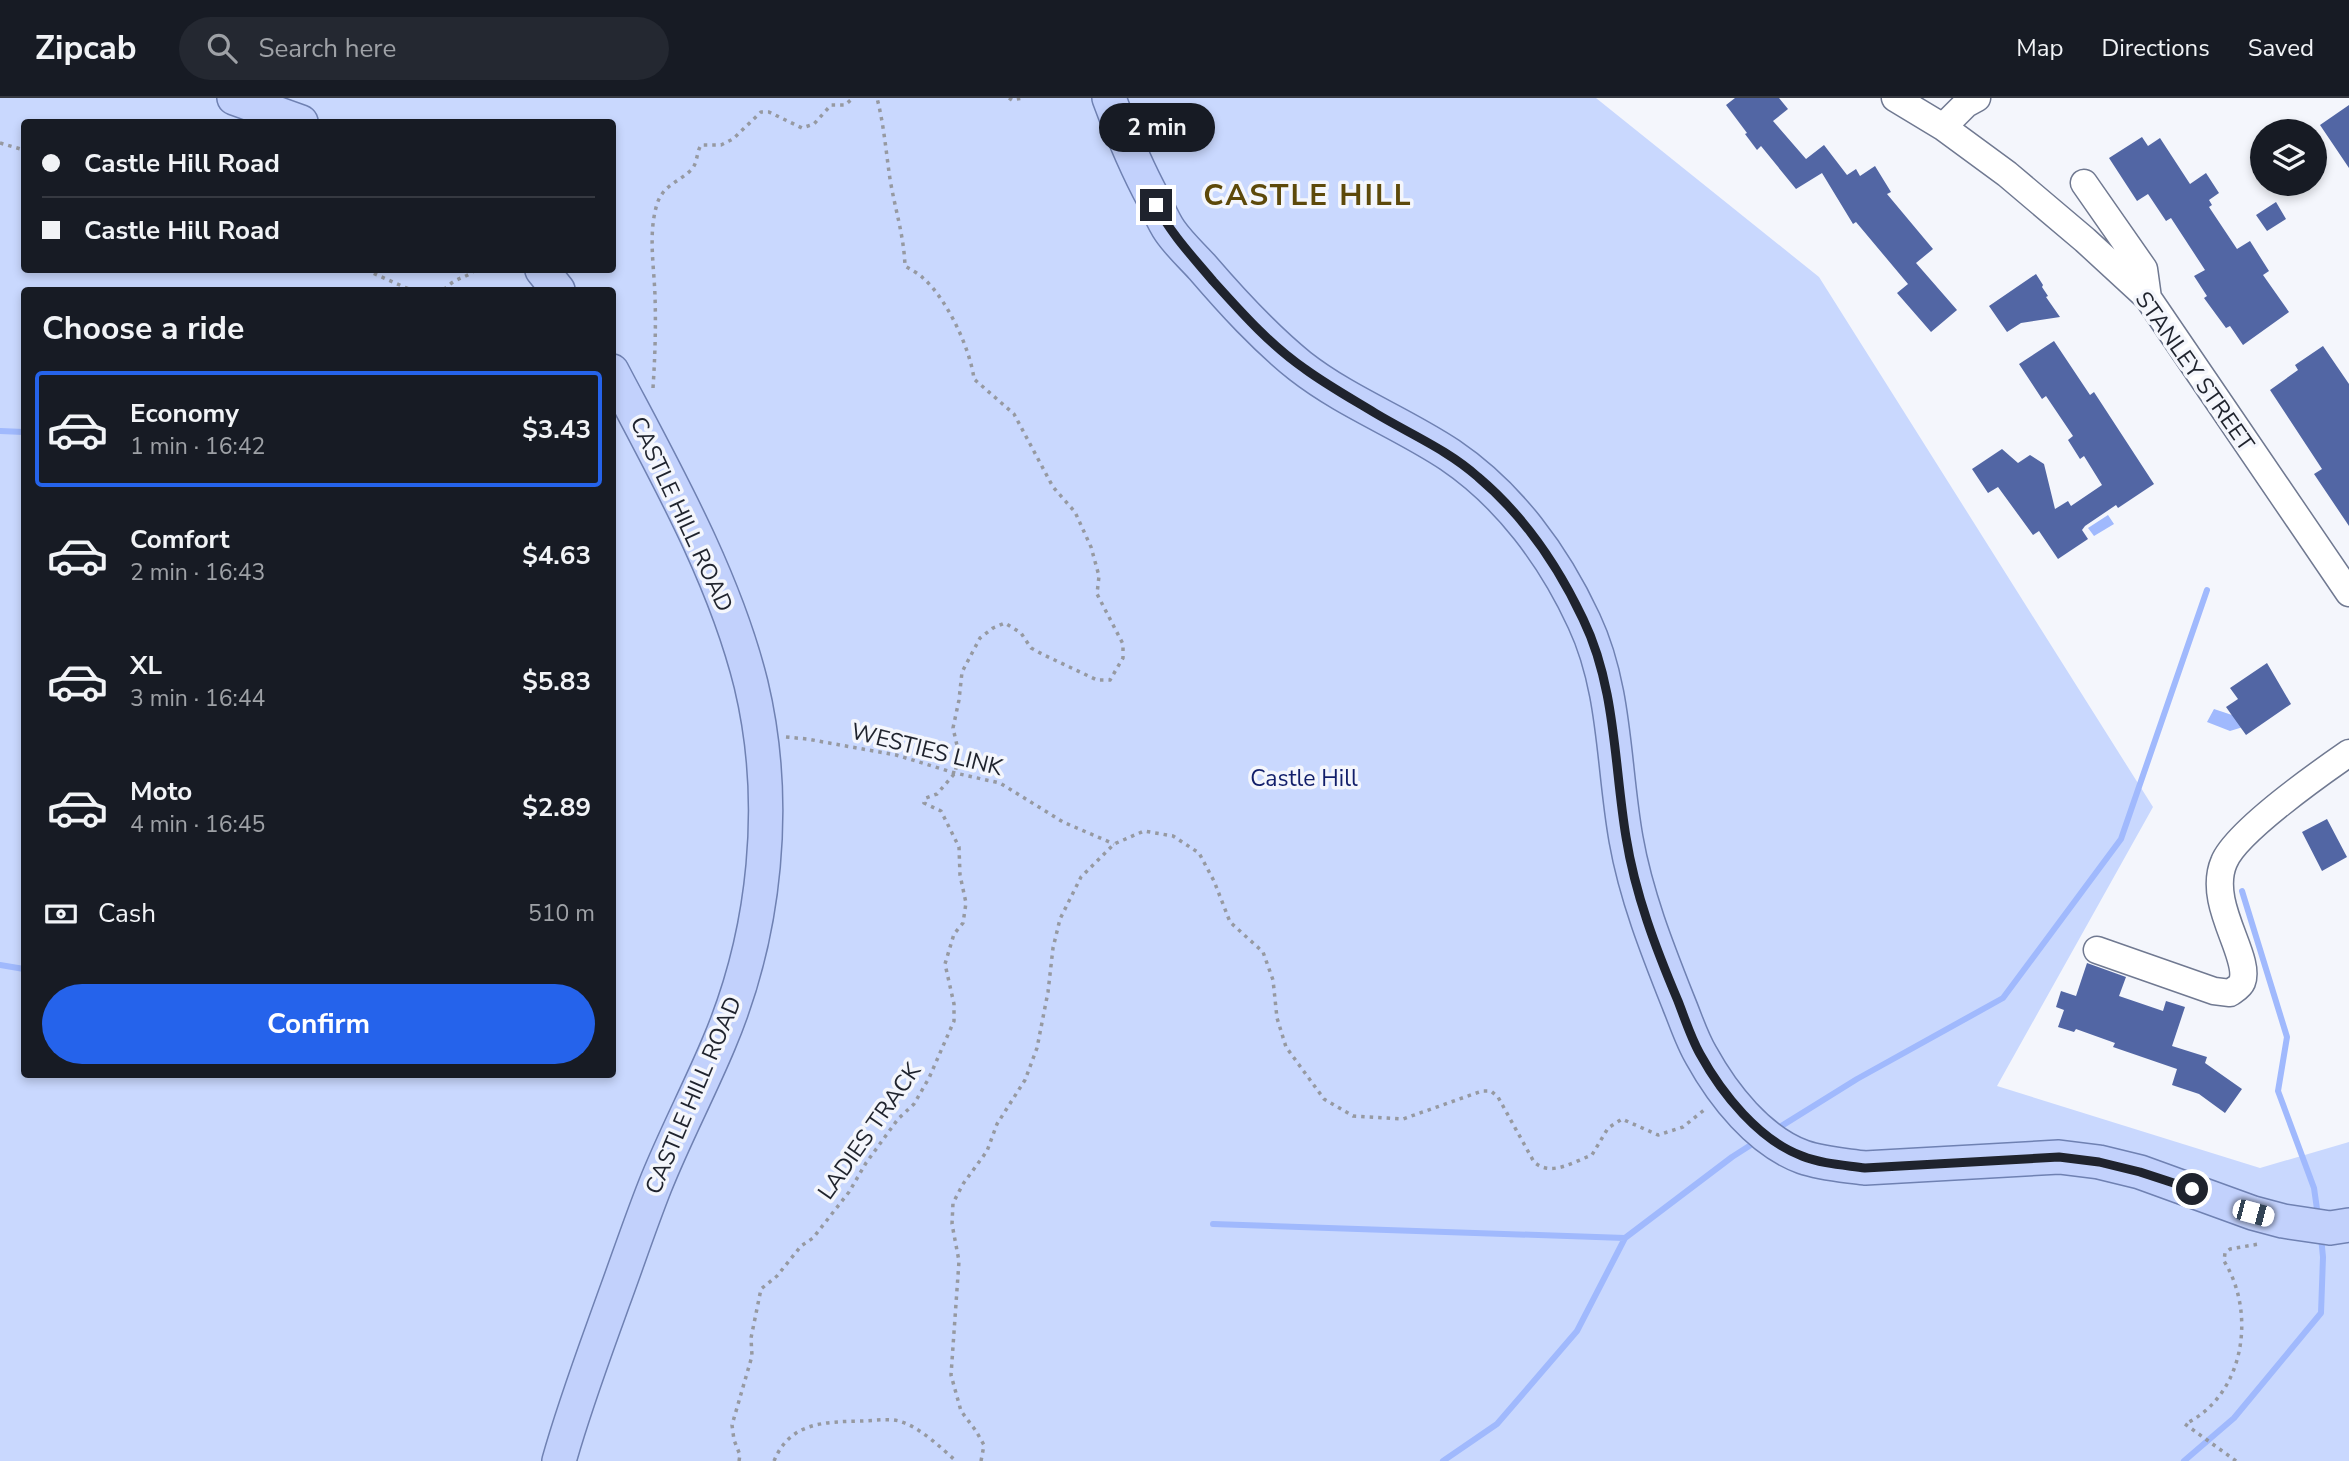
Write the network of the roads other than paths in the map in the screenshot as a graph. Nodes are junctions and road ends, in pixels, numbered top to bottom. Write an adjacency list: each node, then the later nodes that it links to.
1 (234, 98): 5 (main road)
2 (1109, 98): 15 (main road)
3 (1895, 98): 6 (street, STANLEY STREET)
4 (1977, 98): 6 (street)
5 (293, 119)
6 (1943, 127): 10 (street, STANLEY STREET)
7 (2084, 183): 10 (street)
8 (544, 273): 9 (main road)
9 (556, 287)
10 (2148, 298): 12 (street, STANLEY STREET)
11 (616, 379): 16 (main road, CASTLE HILL ROAD)
12 (2349, 593)
13 (2349, 753): 14 (street)
14 (2097, 950)
15 (2349, 1225)
16 (559, 1461)

